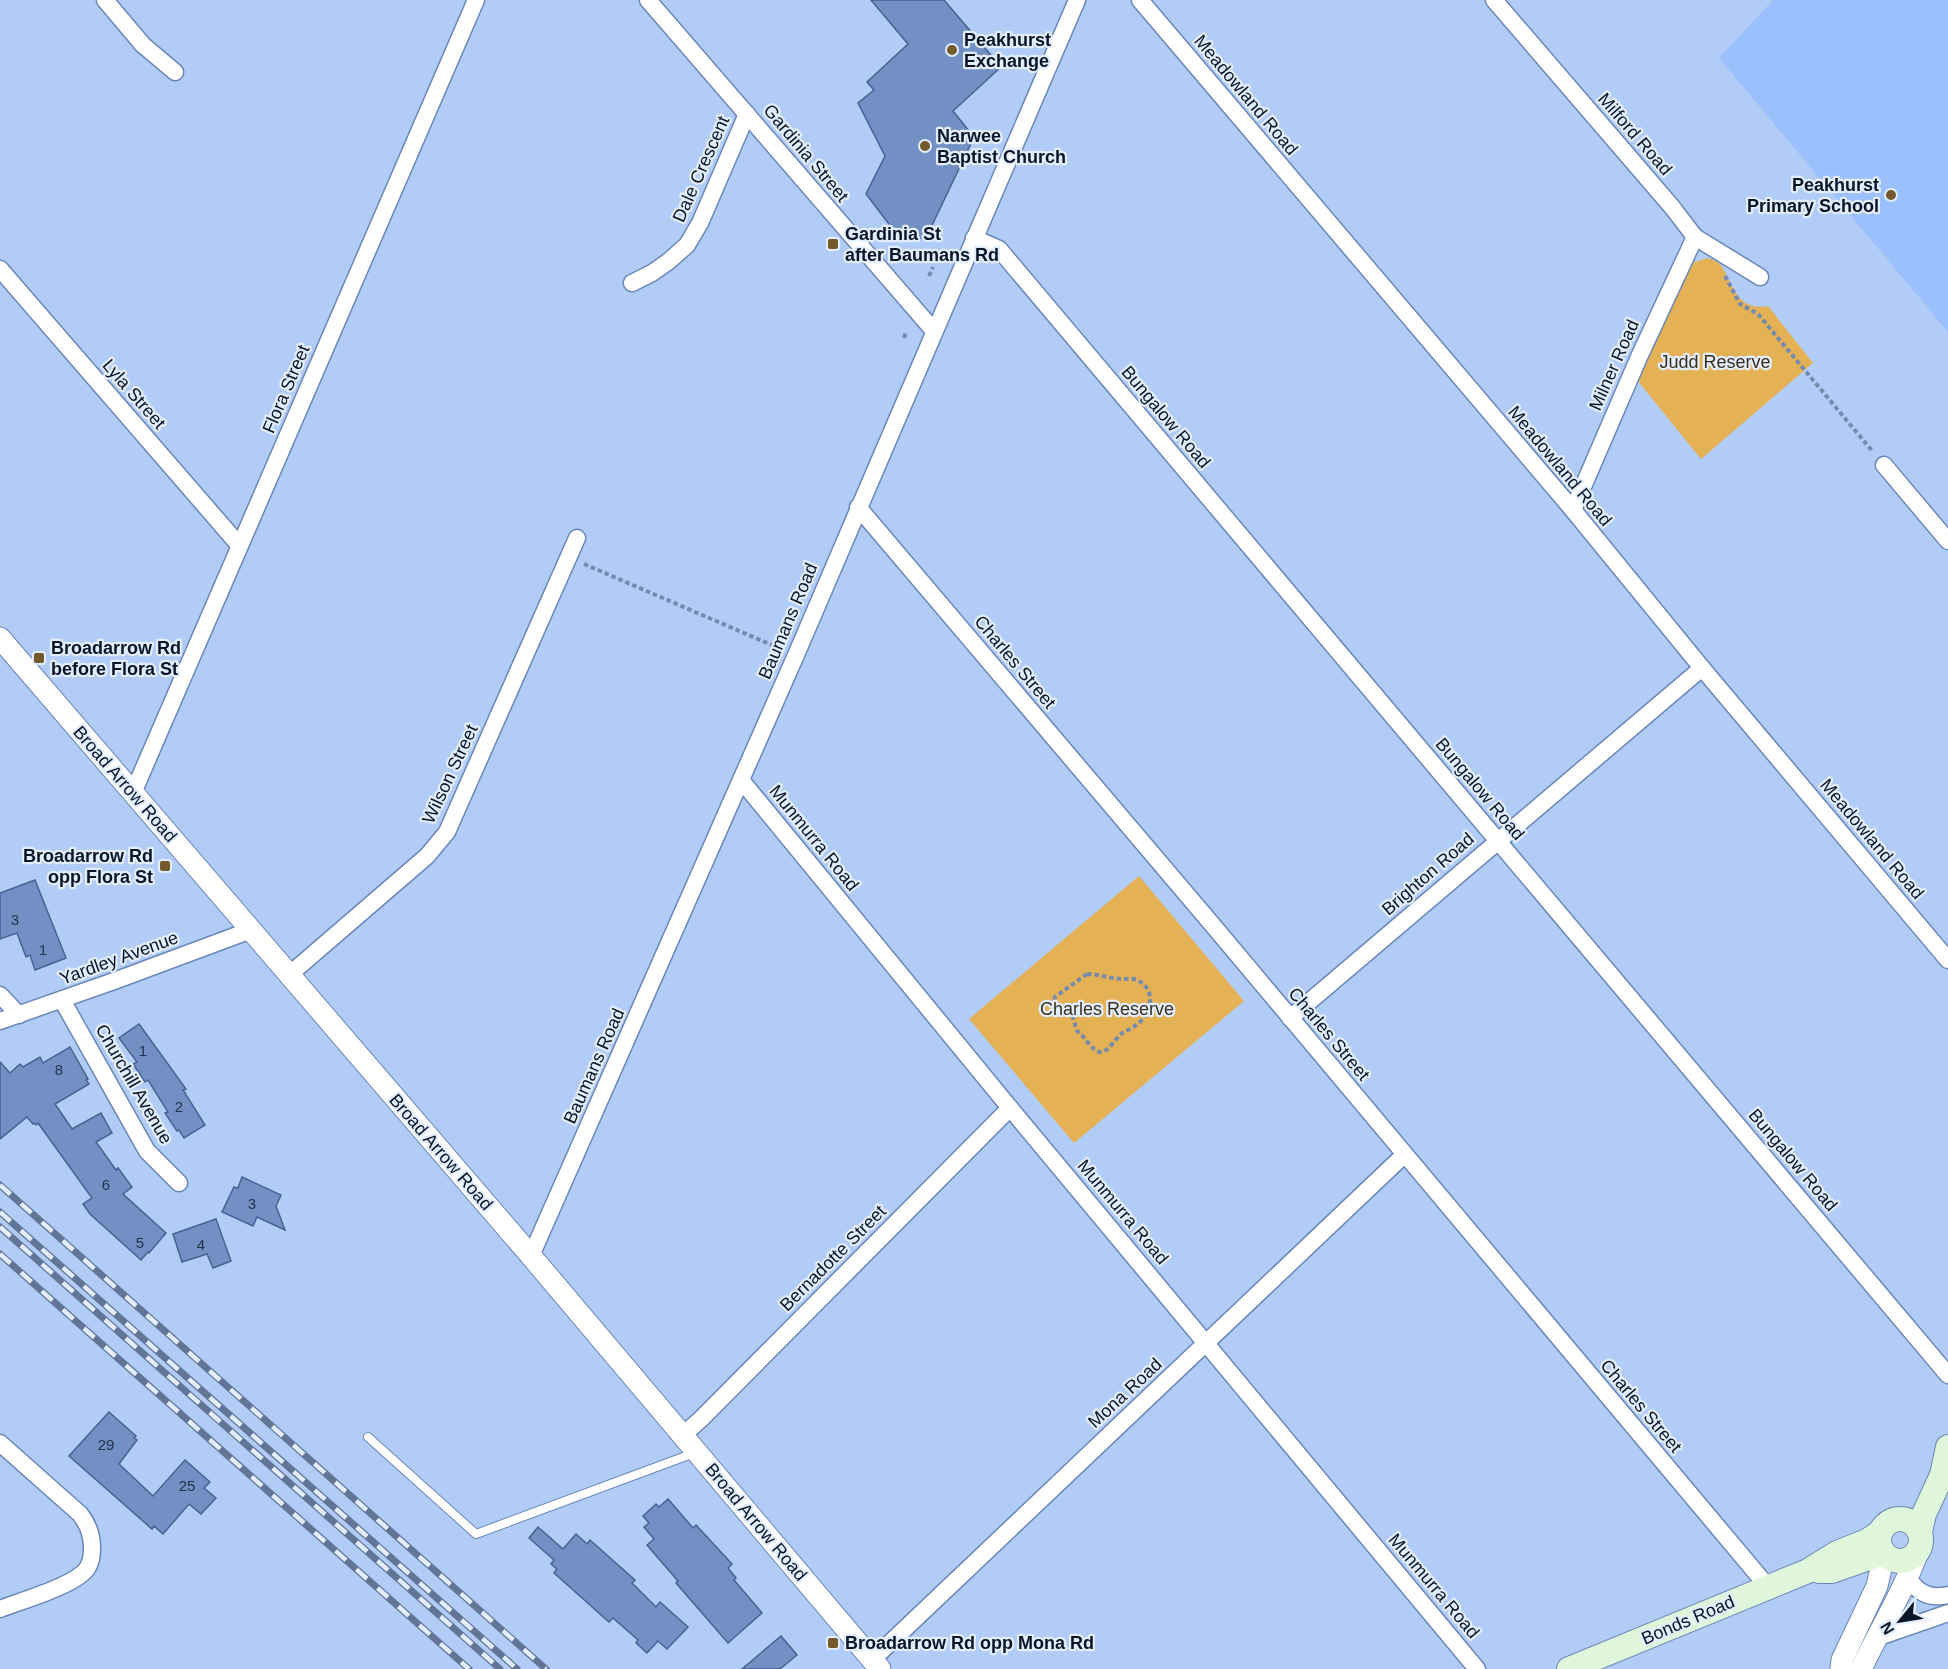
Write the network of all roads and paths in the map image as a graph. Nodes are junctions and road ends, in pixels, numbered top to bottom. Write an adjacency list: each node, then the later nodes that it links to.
1 (105, 0): 7 (street)
2 (476, 0): 25 (street, Flora Street)
3 (648, 0): 8 (street, Gardinia Street)
4 (1077, 0): 10 (street, Baumans Road)
5 (1140, 0): 22 (street, Meadowland Road)
6 (1494, 0): 9 (street, Milford Road)
7 (175, 72)
8 (747, 114): 16 (street, Dale Crescent); 17 (street, Gardinia Street)
9 (1695, 237): 15 (street, Milford Road); 22 (street, Milner Road)
10 (974, 238): 17 (street, Baumans Road); 32 (street, Bungalow Road)
11 (933, 267): 14 (path)
12 (0, 269): 25 (street, Lyla Street)
13 (1723, 273): 20 (path)
14 (929, 276)
15 (1760, 277)
16 (632, 283)
17 (934, 331): 21 (street, Baumans Road)
18 (906, 333): 19 (path)
19 (903, 338)
20 (1884, 465): 24 (street)
21 (858, 507): 28 (street, Baumans Road); 40 (street, Charles Street)
22 (1573, 510): 29 (street, Meadowland Road)
23 (577, 538): 26 (street, Wilson Street)
24 (1948, 541)
25 (239, 544): 31 (street, Flora Street)
26 (569, 558): 28 (path); 35 (street, Wilson Street)
27 (0, 639): 31 (street, Broad Arrow Road)
28 (796, 655): 30 (street, Baumans Road)
29 (1702, 668): 32 (street, Brighton Road); 34 (street, Meadowland Road)
30 (741, 780): 42 (street, Munmurra Road); 45 (street, Baumans Road)
31 (133, 793): 33 (street, Broad Arrow Road)
32 (1498, 840): 40 (street, Brighton Road); 47 (street, Bungalow Road)
33 (251, 930): 35 (street, Broad Arrow Road); 38 (street, Yardley Avenue)
34 (1948, 960)
35 (289, 975): 45 (street, Broad Arrow Road)
36 (1150, 993): 36 (path)
37 (0, 996): 39 (street)
38 (62, 1000): 39 (street, Yardley Avenue); 44 (street, Churchill Avenue)
39 (20, 1015): 41 (street, Yardley Avenue)
40 (1290, 1018): 43 (street, Charles Street)
41 (0, 1021)
42 (1010, 1108): 46 (street, Munmurra Road); 48 (street, Bernadotte Street)
43 (1404, 1155): 46 (street, Mona Road); 58 (street, Charles Street)
44 (179, 1183)
45 (531, 1256): 48 (street, Broad Arrow Road)
46 (1207, 1342): 64 (street, Mona Road); 65 (street, Munmurra Road)
47 (1948, 1375)
48 (683, 1435): 52 (street, Broad Arrow Road)
49 (368, 1437): 52 (lane)
50 (0, 1443): 61 (street)
51 (1948, 1448): 53 (main road, Bonds Road); 54 (main road, Bonds Road)
52 (697, 1452): 64 (street, Broad Arrow Road)
53 (1886, 1540): 54 (main road); 54 (main road); 55 (main road, Bonds Road); 56 (main road, Bonds Road); 60 (street)
54 (1919, 1540): 57 (street)
55 (1851, 1565): 56 (main road, Bonds Road); 60 (street)
56 (1808, 1571): 58 (main road, Bonds Road)
57 (1908, 1578): 59 (street); 63 (street)
58 (1768, 1587): 66 (main road, Bonds Road)
59 (1948, 1595)
60 (1869, 1602): 67 (street)
61 (0, 1609)
62 (1947, 1618): 63 (street)
63 (1876, 1638): 68 (street)
64 (876, 1664)
65 (1477, 1669)
66 (1569, 1669)
67 (1841, 1669)
68 (1861, 1669)

